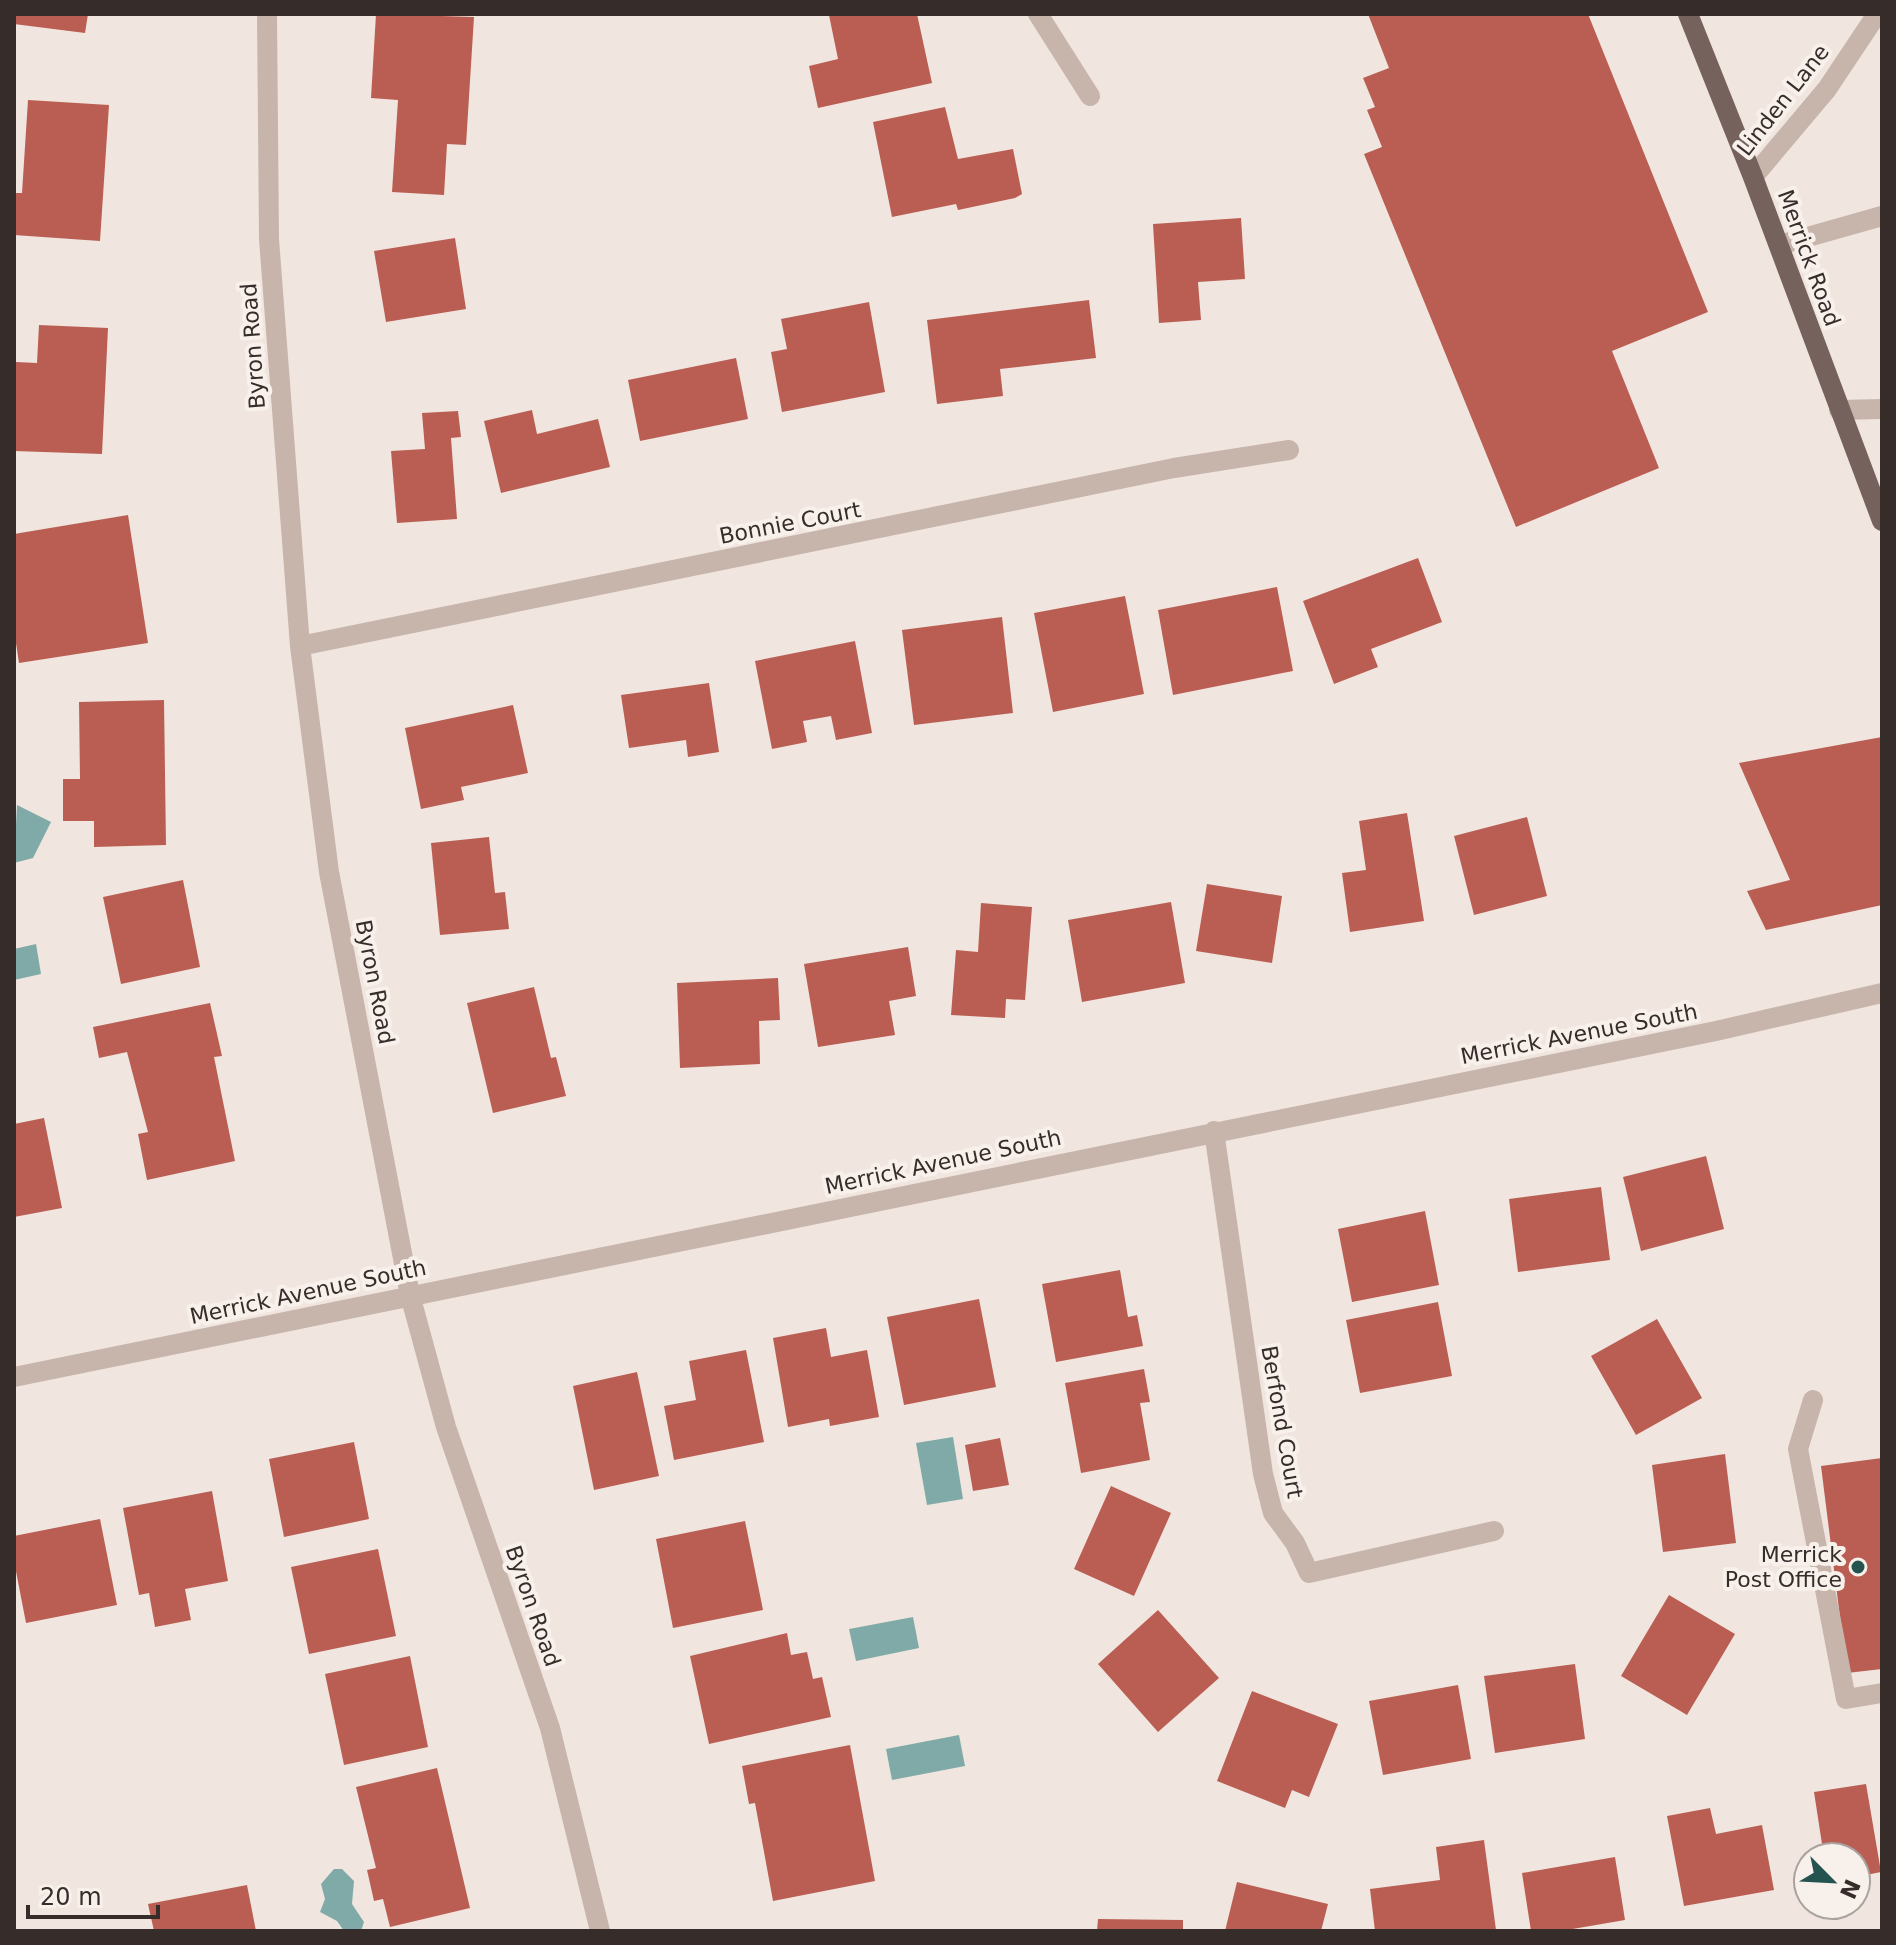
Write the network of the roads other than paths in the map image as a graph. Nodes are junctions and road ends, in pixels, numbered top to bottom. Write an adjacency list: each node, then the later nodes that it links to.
1 (267, 14): 13 (street, Byron Road)
2 (1038, 14): 5 (street)
3 (1688, 14): 6 (main road, Merrick Road)
4 (1877, 14): 6 (street, Linden Lane)
5 (1090, 96)
6 (1753, 177): 8 (main road, Merrick Road)
7 (1882, 216): 8 (street)
8 (1779, 245): 10 (main road, Merrick Road)
9 (1882, 409): 10 (street)
10 (1839, 410): 12 (main road, Merrick Road)
11 (1289, 450): 13 (street, Bonnie Court)
12 (1882, 521)
13 (300, 646): 16 (street, Byron Road)
14 (1882, 993): 15 (street, Merrick Avenue South)
15 (1214, 1131): 16 (street, Merrick Avenue South); 19 (street, Berfond Court)
16 (410, 1295): 17 (street, Merrick Avenue South); 21 (street, Byron Road)
17 (14, 1377)
18 (1813, 1400): 20 (street)
19 (1494, 1531)
20 (1882, 1693)
21 (600, 1931)

